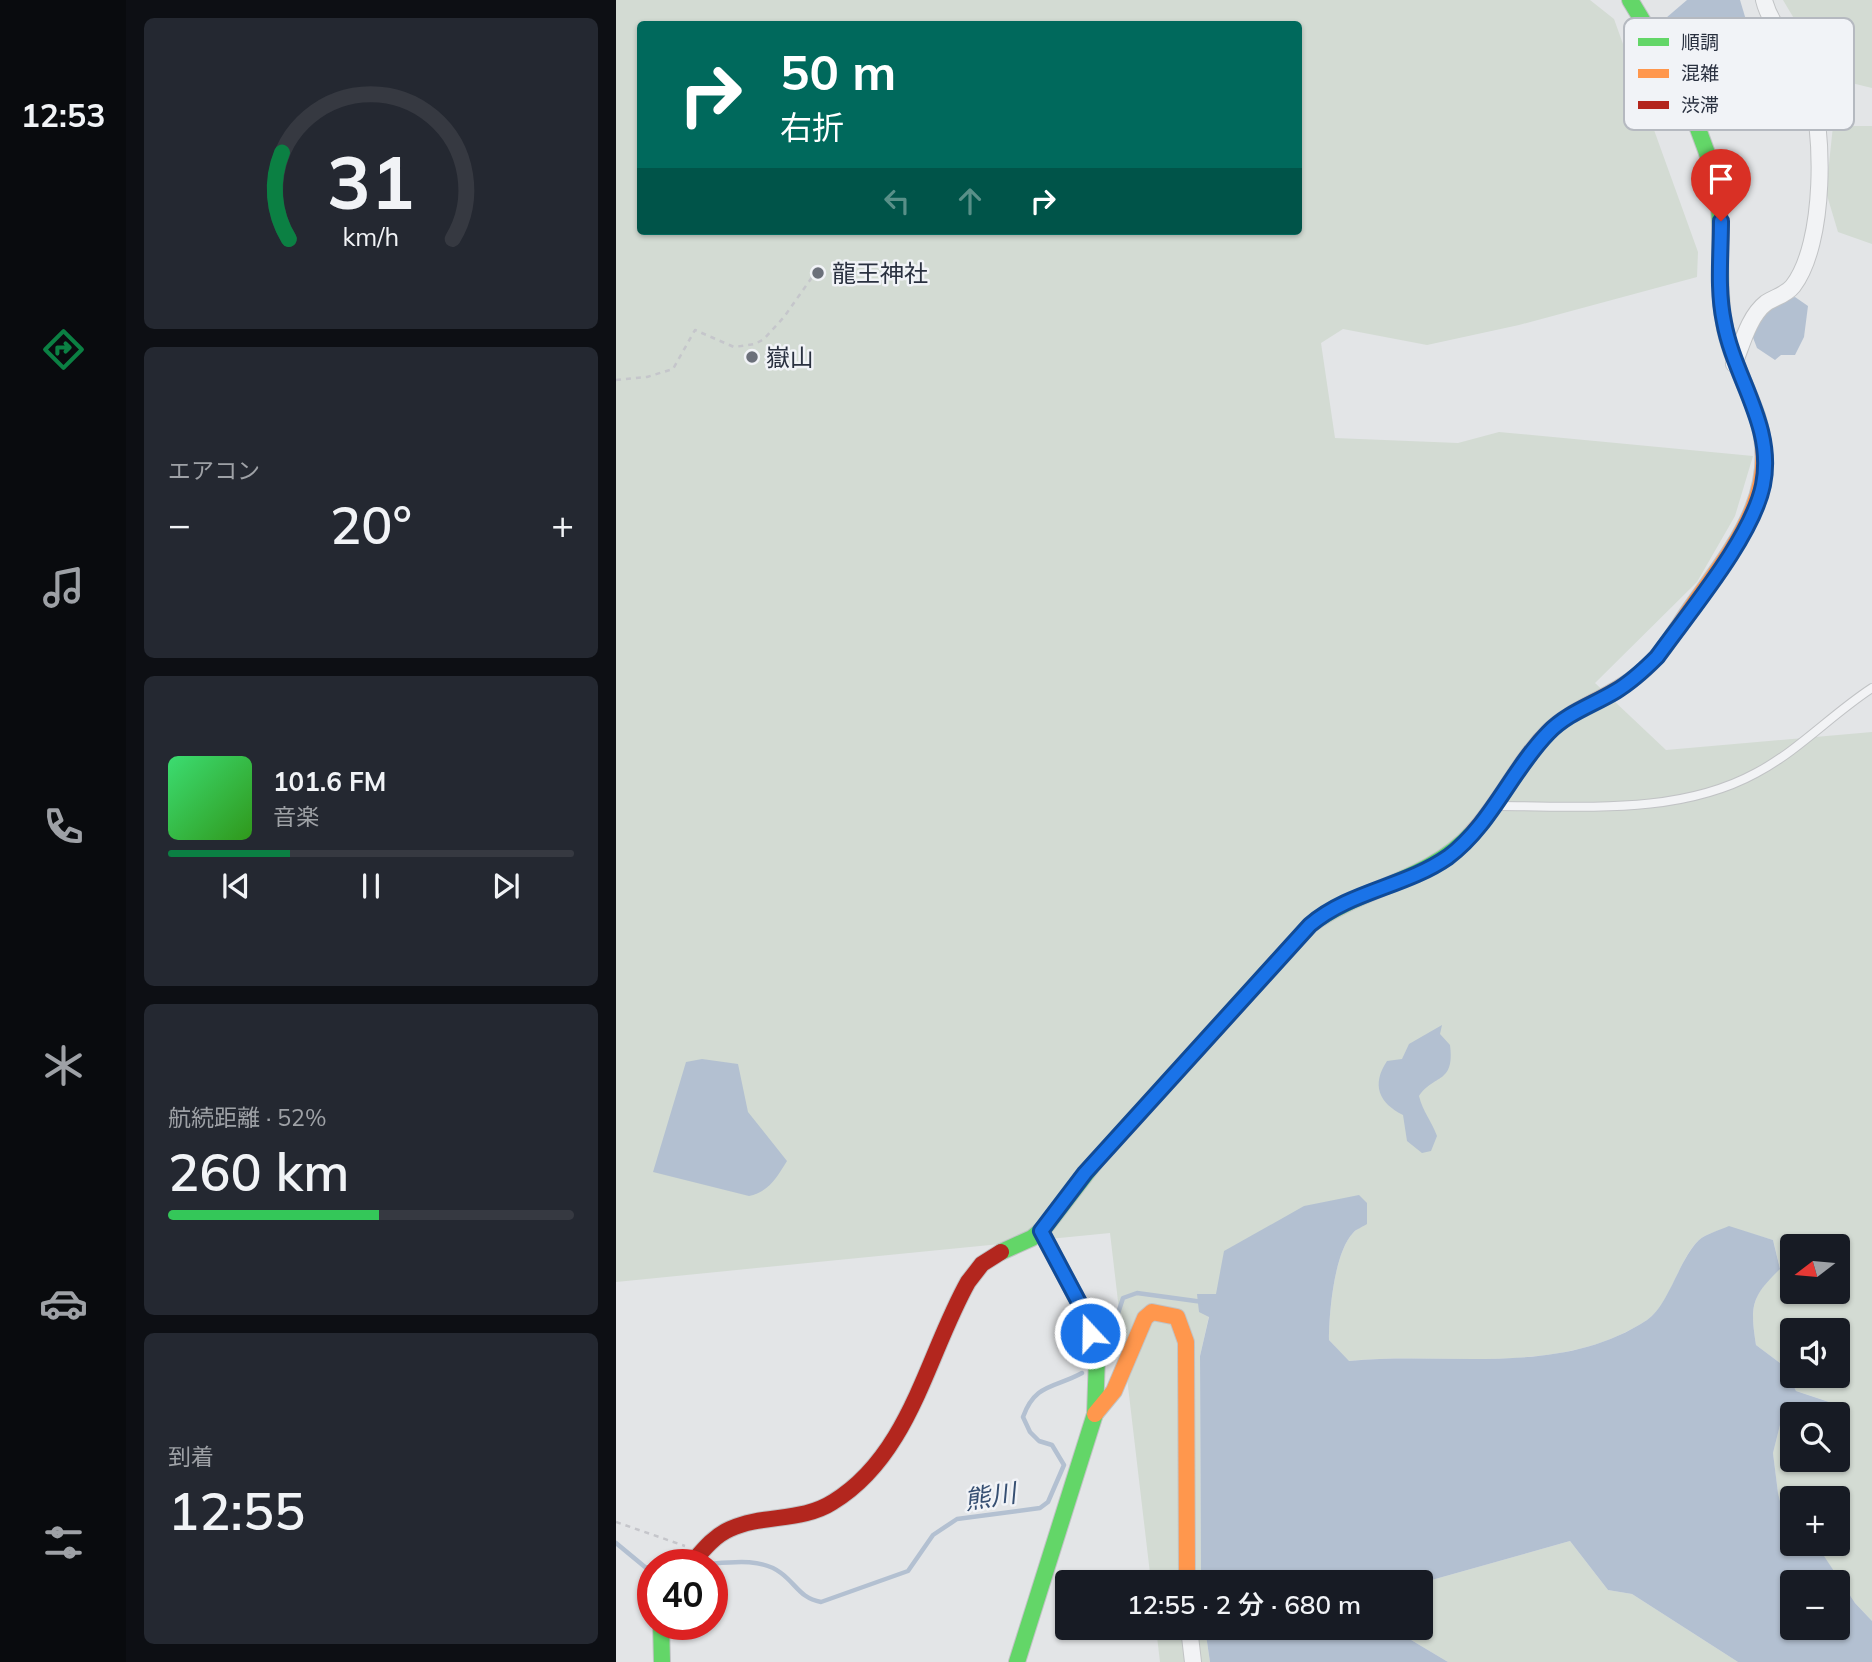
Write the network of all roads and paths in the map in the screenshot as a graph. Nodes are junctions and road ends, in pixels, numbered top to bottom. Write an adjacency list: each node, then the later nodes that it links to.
1 (1630, 0): 3 (street)
2 (1763, 0): 4 (street)
3 (1640, 18)
4 (1773, 18)
5 (1695, 130): 8 (street)
6 (1819, 130): 8 (street)
7 (815, 273): 9 (path)
8 (1734, 364): 11 (street)
9 (616, 380)
10 (1872, 688): 11 (lane)
11 (1493, 806): 12 (street)
12 (1041, 1231): 13 (street); 16 (street)
13 (1095, 1414): 17 (street); 21 (street)
14 (616, 1522): 15 (path)
15 (676, 1549)
16 (705, 1549)
17 (1187, 1570)
18 (659, 1640): 20 (street)
19 (1190, 1640): 22 (street)
20 (662, 1662)
21 (1017, 1662)
22 (1193, 1662)

